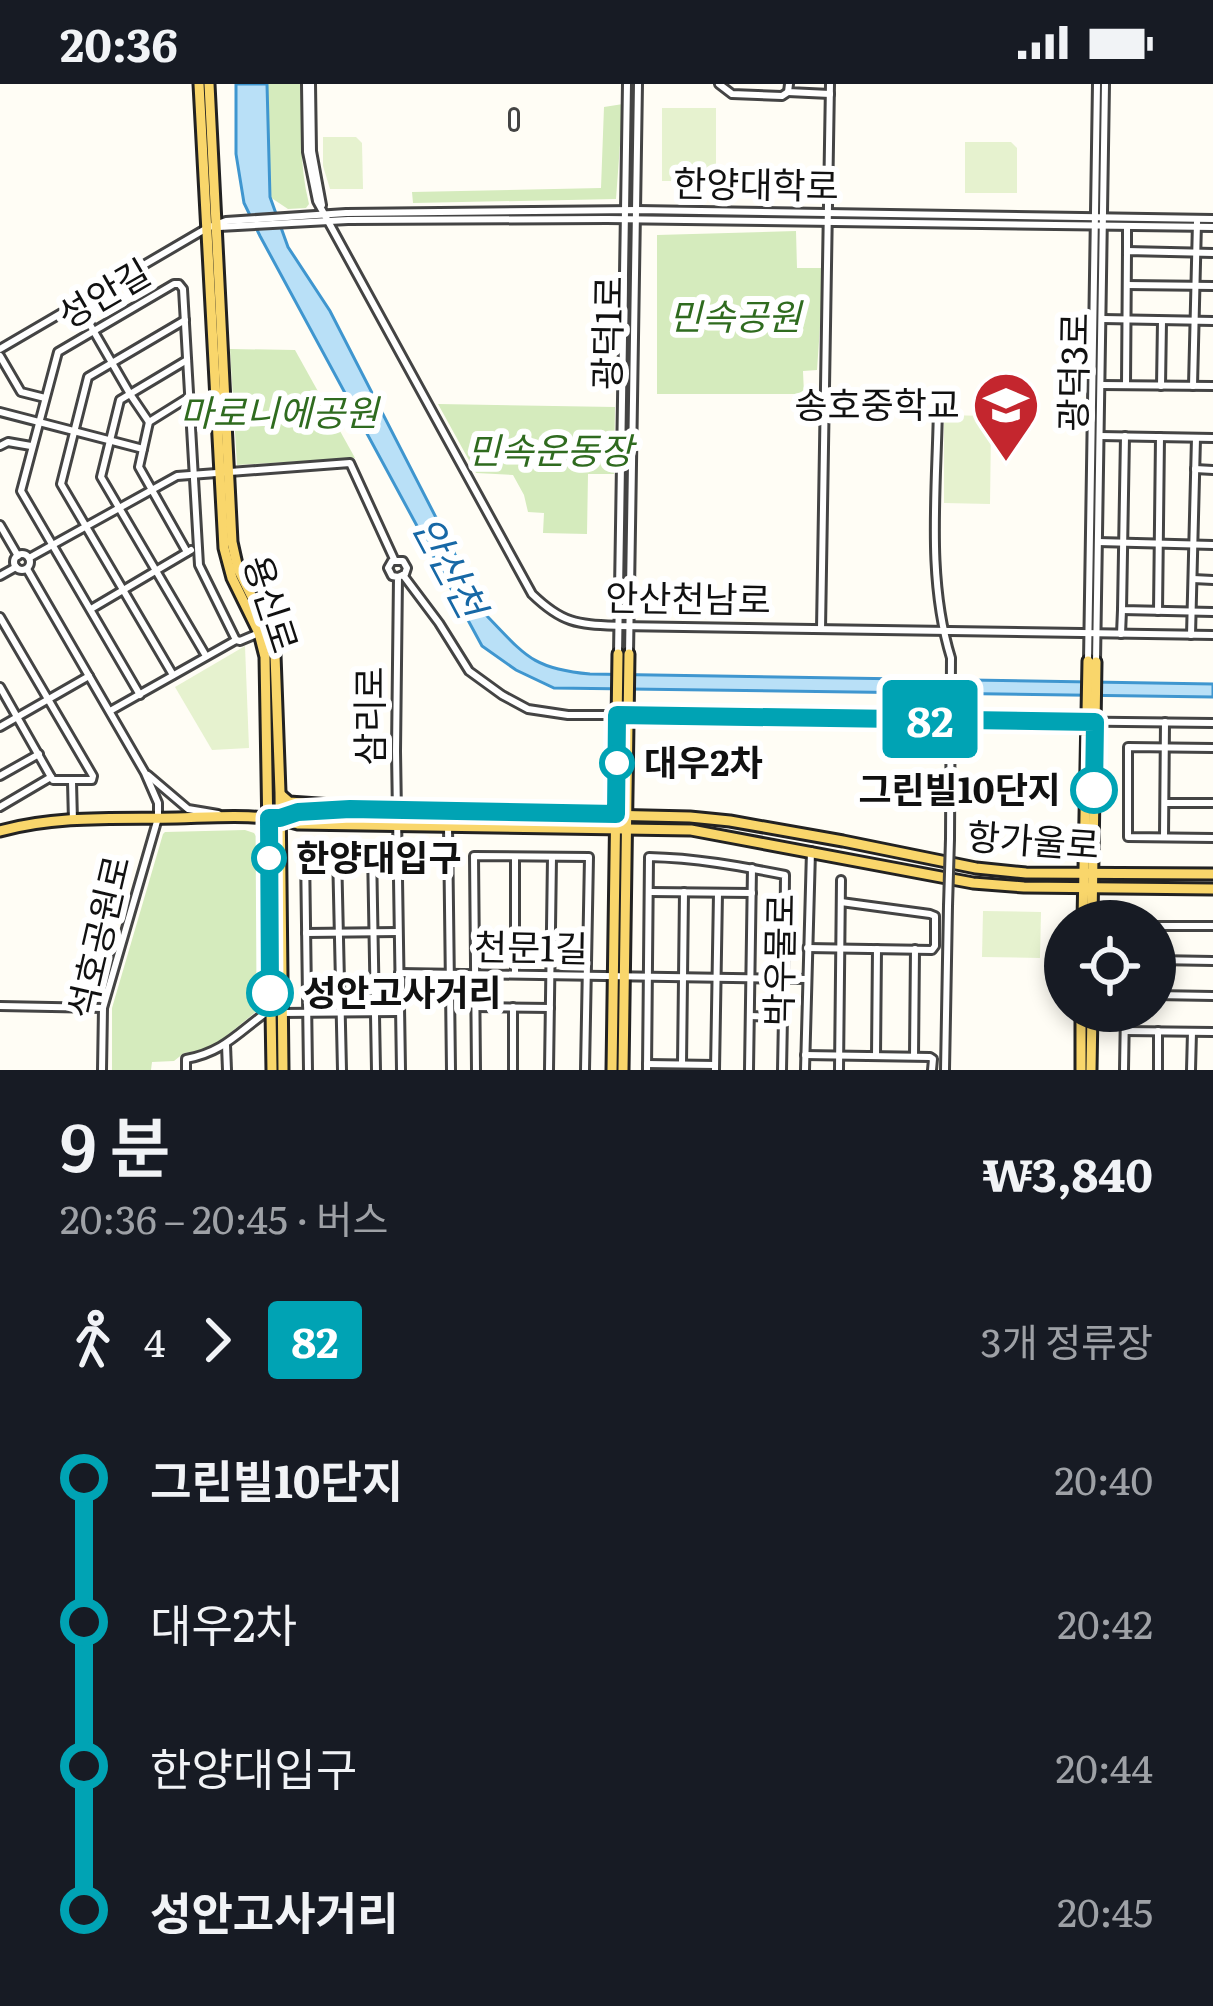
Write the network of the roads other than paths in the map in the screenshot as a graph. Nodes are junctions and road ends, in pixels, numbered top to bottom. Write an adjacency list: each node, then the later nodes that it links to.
1 (199, 84): 20 (main road, 용신로)
2 (208, 84): 20 (main road, 용신로)
3 (309, 84): 15 (street, 안산천남로)
4 (627, 84): 12 (street, 광덕1로)
5 (638, 84): 13 (street, 광덕1로)
6 (719, 84): 8 (street)
7 (1101, 84): 16 (street, 광덕3로)
8 (788, 88): 9 (street)
9 (830, 89): 14 (street)
10 (514, 113): 11 (street)
11 (514, 126)
12 (625, 215): 13 (street, 한양대학로); 15 (street, 한양대학로); 93 (street, 광덕1로)
13 (637, 215): 14 (street, 한양대학로); 94 (street, 광덕1로)
14 (830, 216): 16 (street, 한양대학로); 95 (street)
15 (326, 218): 20 (street, 한양대학로); 93 (street, 안산천남로)
16 (1099, 221): 17 (street, 한양대학로); 19 (street, 한양대학로); 29 (street, 광덕3로)
17 (1197, 222): 18 (street, 한양대학로); 19 (street, 한양대학로); 22 (street)
18 (1213, 223)
19 (1127, 226): 21 (street)
20 (211, 228): 27 (street); 62 (main road, 용신로)
21 (1127, 251): 22 (street); 24 (street)
22 (1196, 252): 23 (street); 25 (street)
23 (1213, 253)
24 (1127, 285): 25 (street); 30 (street)
25 (1196, 286): 26 (street); 32 (street)
26 (1213, 286)
27 (78, 304): 34 (street); 35 (street)
28 (185, 320): 34 (street, 성안길); 36 (street, 성안길); 37 (street)
29 (1098, 320): 30 (street); 38 (street, 광덕3로); 98 (street, 광덕3로)
30 (1127, 320): 31 (street); 39 (street)
31 (1162, 321): 32 (street); 40 (street)
32 (1195, 321): 33 (street); 41 (street)
33 (1213, 322)
34 (93, 331): 37 (street); 44 (street, 성안길)
35 (0, 353): 44 (street)
36 (187, 360): 43 (street); 45 (street, 성안길)
37 (112, 363): 43 (street); 50 (street)
38 (1101, 385): 39 (street); 51 (street, 광덕3로)
39 (1126, 385): 40 (street)
40 (1161, 386): 41 (street)
41 (1193, 386): 42 (street)
42 (1213, 386)
43 (130, 394): 49 (street); 56 (street)
44 (45, 398): 48 (street, 성안길)
45 (189, 398): 49 (street); 63 (street, 성안길)
46 (938, 405): 96 (street)
47 (0, 412): 48 (street)
48 (39, 422): 50 (street); 58 (street, 성안길)
49 (149, 422): 59 (street)
50 (74, 431): 56 (street); 67 (street)
51 (1100, 436): 52 (street); 68 (street, 광덕3로)
52 (1125, 436): 53 (street); 69 (street)
53 (1160, 437): 54 (street); 70 (street)
54 (1196, 438): 55 (street); 60 (street)
55 (1213, 438)
56 (109, 440): 59 (street); 65 (street)
57 (0, 446): 58 (street)
58 (32, 447): 72 (street, 성안길)
59 (143, 449): 64 (street)
60 (1195, 469): 61 (street); 71 (street)
61 (1213, 470)
62 (224, 473): 63 (street); 78 (street); 97 (main road, 용신로); 126 (main road)
63 (193, 475): 64 (street); 74 (street, 성안길)
64 (151, 489): 65 (street); 75 (street)
65 (118, 507): 67 (street); 81 (street)
66 (0, 525): 76 (street)
67 (86, 526): 72 (street); 86 (street)
68 (1098, 542): 69 (street); 98 (street, 광덕3로)
69 (1123, 543): 70 (street); 88 (street)
70 (1159, 544): 71 (street); 89 (street)
71 (1193, 544): 73 (street); 84 (street)
72 (53, 545): 77 (street); 87 (street, 성안길)
73 (1213, 545)
74 (198, 547): 75 (street); 102 (street, 성안길)
75 (188, 552): 81 (street)
76 (18, 556): 77 (street); 79 (street)
77 (29, 558): 80 (street)
78 (394, 560): 83 (street); 83 (street)
79 (16, 567): 80 (street); 82 (street)
80 (27, 569): 107 (street)
81 (156, 571): 86 (street); 104 (street)
82 (0, 576)
83 (401, 576): 112 (street); 131 (street, 삼리로)
84 (1192, 579): 85 (street); 90 (street)
85 (1213, 580)
86 (123, 590): 87 (street); 106 (street)
87 (91, 609): 109 (street, 성안길)
88 (1122, 610): 89 (street); 99 (street)
89 (1158, 611): 90 (street)
90 (1192, 612): 91 (street); 100 (street)
91 (1213, 612)
92 (0, 617): 110 (street)
93 (619, 626): 94 (street, 안산천남로); 103 (street, 광덕1로)
94 (631, 626): 95 (street, 안산천남로); 103 (street, 광덕1로)
95 (821, 629): 96 (street, 안산천남로)
96 (942, 631): 98 (street, 안산천남로); 113 (street)
97 (259, 632): 102 (street); 135 (main road, 용신로)
98 (1093, 633): 99 (street, 안산천남로); 105 (street, 광덕3로)
99 (1120, 634): 100 (street, 안산천남로)
100 (1191, 634): 101 (street, 안산천남로)
101 (1213, 635)
102 (236, 640): 104 (street)
103 (624, 654): 112 (main road)
104 (206, 656): 106 (street)
105 (1092, 661): 115 (main road)
106 (173, 675): 109 (street)
107 (89, 676): 110 (street); 111 (street)
108 (0, 687): 114 (street)
109 (140, 694): 111 (street)
110 (48, 699): 114 (street); 125 (street)
111 (110, 711): 122 (street)
112 (623, 711): 113 (street); 132 (main road)
113 (949, 715): 115 (street); 233 (street, bridge)
114 (17, 717): 118 (street); 121 (street)
115 (1091, 718): 116 (street); 148 (main road)
116 (1165, 722): 117 (street); 119 (street)
117 (1213, 723)
118 (0, 728)
119 (1166, 747): 120 (street); 127 (street); 141 (street)
120 (1213, 748)
121 (39, 754): 123 (street); 124 (street)
122 (145, 772): 133 (street); 134 (street)
123 (0, 776)
124 (51, 777): 125 (street); 129 (street)
125 (72, 781): 136 (street)
126 (280, 792): 130 (main road); 135 (main road)
127 (1165, 803): 128 (street); 141 (street)
128 (1213, 803)
129 (0, 807)
130 (350, 809): 131 (main road, 항가울로); 135 (main road, 항가울로)
131 (398, 811): 132 (main road, 항가울로); 137 (street, 삼리로)
132 (622, 814): 139 (main road); 148 (main road, 항가울로)
133 (226, 817): 134 (main road, 항가울로); 135 (main road, 항가울로)
134 (158, 818): 136 (main road, 항가울로); 189 (street, 석호공원로)
135 (274, 818): 137 (main road, 항가울로); 191 (main road, 용신로); 191 (main road, 용신로)
136 (73, 820): 140 (main road, 항가울로)
137 (397, 825): 138 (main road, 항가울로); 163 (street, 삼리로)
138 (448, 826): 139 (main road, 항가울로); 172 (street)
139 (621, 827): 144 (main road, 항가울로); 177 (main road)
140 (0, 831)
141 (1164, 837): 142 (street)
142 (1213, 838)
143 (338, 851): 161 (street); 162 (street); 164 (street)
144 (811, 851): 151 (main road, 항가울로); 165 (street, 박우물로)
145 (515, 857): 146 (street); 173 (street); 174 (street)
146 (552, 857): 175 (street); 176 (street)
147 (752, 868): 153 (street); 156 (street); 182 (street)
148 (1089, 873): 149 (main road, 항가울로); 151 (main road)
149 (1213, 874)
150 (841, 880): 158 (street)
151 (1088, 888): 152 (main road, 항가울로); 157 (main road)
152 (1213, 890)
153 (650, 892): 154 (street); 178 (street)
154 (684, 892): 155 (street); 179 (street)
155 (718, 893): 156 (street); 180 (street)
156 (752, 893): 181 (street)
157 (1088, 900)
158 (841, 902): 166 (street); 168 (street)
159 (1176, 926): 160 (street)
160 (1213, 926)
161 (339, 932): 162 (street); 164 (street); 192 (street)
162 (373, 932): 163 (street); 193 (street)
163 (398, 932): 171 (street, 삼리로)
164 (306, 933): 195 (street)
165 (807, 948): 166 (street); 183 (street, 박우물로)
166 (841, 948): 167 (street); 206 (street)
167 (878, 949): 168 (street); 207 (street)
168 (915, 950): 208 (street)
169 (1176, 960): 170 (street)
170 (1213, 961)
171 (399, 973): 172 (street, 천문1길); 194 (street, 삼리로)
172 (449, 973): 173 (street, 천문1길); 221 (street)
173 (476, 974): 174 (street, 천문1길); 187 (street)
174 (515, 974): 175 (street, 천문1길)
175 (551, 975): 176 (street, 천문1길); 190 (street)
176 (586, 976): 177 (street, 천문1길); 225 (street)
177 (619, 976): 178 (street, 천문1길); 226 (main road); 227 (main road)
178 (648, 976): 179 (street, 천문1길); 210 (street)
179 (683, 977): 180 (street, 천문1길); 209 (street)
180 (716, 977): 181 (street, 천문1길); 211 (street)
181 (750, 978): 182 (street, 천문1길); 196 (street)
182 (784, 978): 183 (street, 천문1길)
183 (806, 979): 205 (street, 박우물로)
184 (1176, 995): 185 (street)
185 (1213, 996)
186 (0, 1006): 189 (street)
187 (476, 1007): 188 (street); 222 (street)
188 (513, 1007): 190 (street); 223 (street)
189 (103, 1008): 212 (street, 석호공원로)
190 (550, 1008): 224 (street)
191 (276, 1011): 195 (street); 204 (street); 215 (main road, 용신로); 216 (main road, 용신로)
192 (341, 1012): 193 (street); 195 (street); 218 (street)
193 (375, 1012): 194 (street); 219 (street)
194 (399, 1012): 220 (street, 삼리로)
195 (307, 1013): 217 (street)
196 (749, 1016): 228 (street); 229 (street)
197 (1176, 1031): 198 (street)
198 (1192, 1031): 203 (street); 238 (street)
199 (1082, 1032): 234 (main road)
200 (1091, 1032): 235 (main road)
201 (1125, 1032): 236 (street)
202 (1158, 1032): 237 (street)
203 (1213, 1032)
204 (226, 1045): 213 (street); 214 (street)
205 (805, 1055): 206 (street); 230 (street, 박우물로)
206 (839, 1055): 207 (street); 231 (street)
207 (876, 1056): 208 (street)
208 (914, 1056): 232 (street)
209 (682, 1064): 210 (street); 211 (street)
210 (647, 1067)
211 (715, 1068)
212 (102, 1070)
213 (186, 1070)
214 (227, 1070)
215 (272, 1070)
216 (283, 1070)
217 (308, 1070)
218 (342, 1070)
219 (376, 1070)
220 (401, 1070)
221 (451, 1070)
222 (476, 1070)
223 (512, 1070)
224 (549, 1070)
225 (585, 1070)
226 (612, 1070)
227 (622, 1070)
228 (749, 1070)
229 (782, 1070)
230 (805, 1070)
231 (839, 1070)
232 (932, 1070)
233 (945, 1070)
234 (1081, 1070)
235 (1090, 1070)
236 (1124, 1070)
237 (1157, 1070)
238 (1191, 1070)

